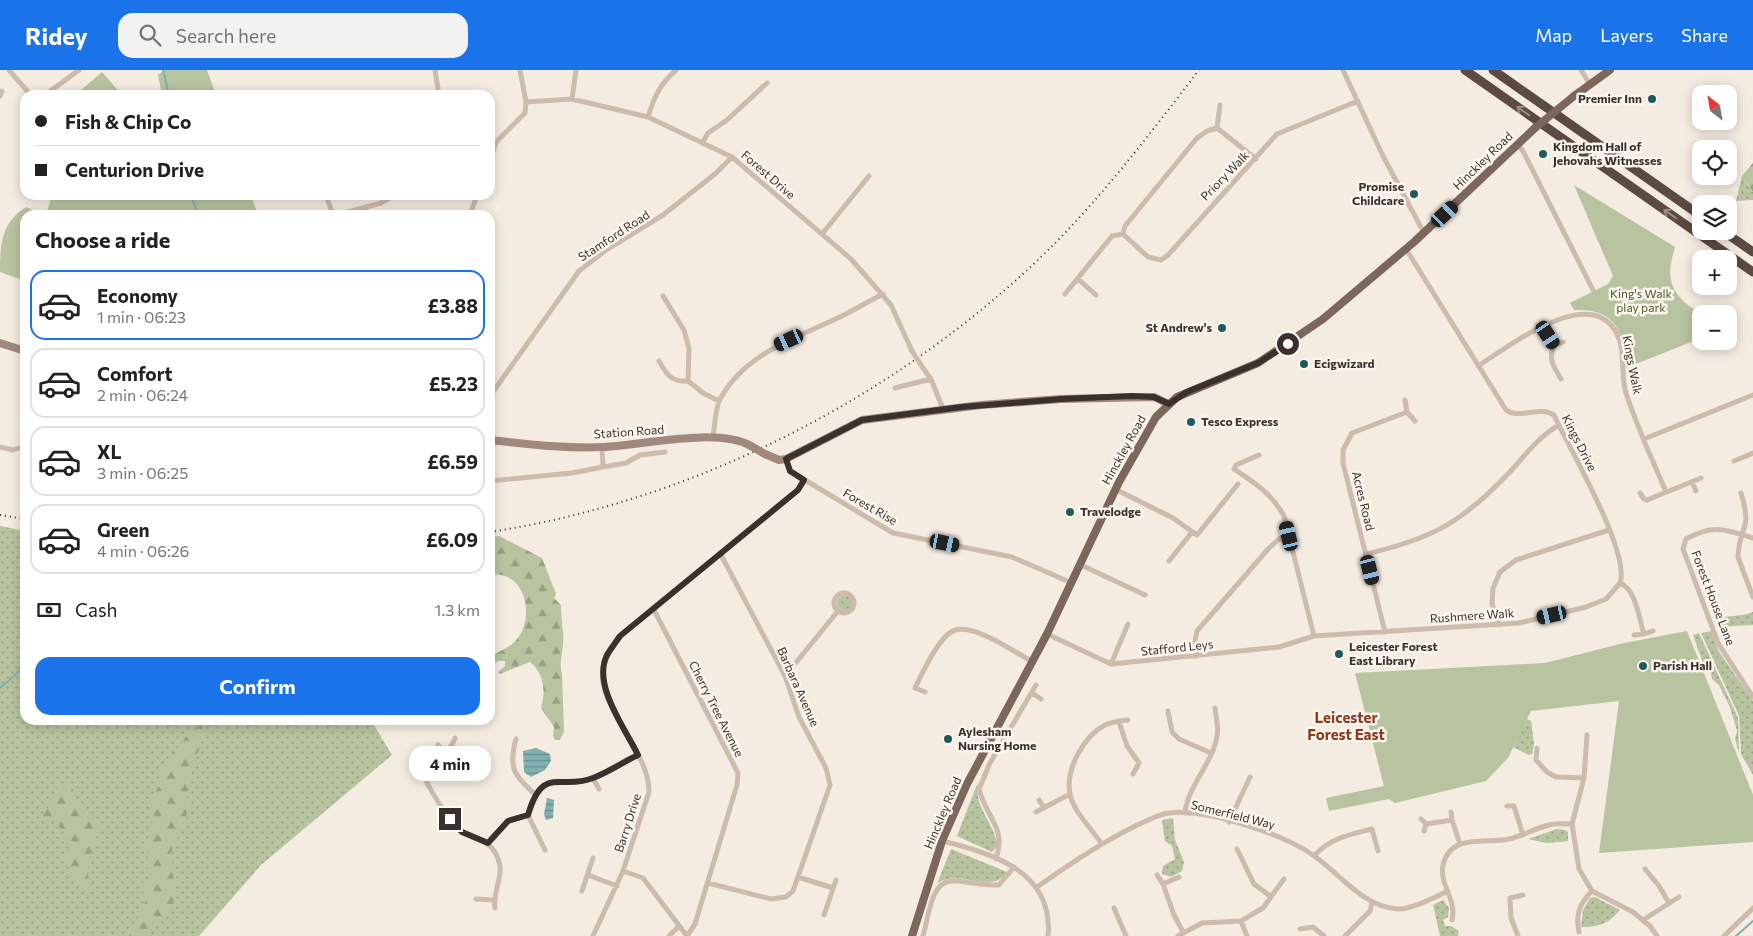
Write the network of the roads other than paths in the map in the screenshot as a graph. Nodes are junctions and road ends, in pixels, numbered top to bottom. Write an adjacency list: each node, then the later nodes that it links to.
1 (9, 70): 14 (street)
2 (80, 70): 15 (street)
3 (435, 70): 16 (street)
4 (520, 70): 19 (street)
5 (576, 70): 17 (street)
6 (676, 70): 21 (street)
7 (1343, 70): 18 (street)
8 (1465, 70): 39 (highway, one-way to 8)
9 (1493, 70): 32 (highway)
10 (1581, 70): 13 (street)
11 (1610, 70): 13 (main road, Hinckley Road)
12 (768, 84): 25 (street)
13 (1590, 85): 24 (main road, Hinckley Road, bridge)
14 (26, 90)
15 (52, 90)
16 (438, 90)
17 (572, 99): 19 (street, Forest Drive); 21 (street, Forest Drive)
18 (1358, 101): 28 (street, Priory Walk); 33 (street)
19 (526, 102): 23 (street)
20 (1220, 105): 22 (street)
21 (648, 117): 25 (street, Forest Drive)
22 (1217, 128): 28 (street); 35 (street)
23 (496, 142): 26 (street)
24 (1520, 142): 33 (main road, Hinckley Road); 42 (street)
25 (702, 143): 27 (street, Forest Drive)
26 (495, 145)
27 (732, 157): 34 (street, Forest Drive); 59 (street, Stamford Road)
28 (1256, 159): 35 (street, Priory Walk)
29 (869, 176): 34 (street)
30 (386, 200): 31 (street)
31 (355, 210)
32 (1692, 210)
33 (1424, 233): 37 (main road, Hinckley Road)
34 (822, 234): 43 (street, Forest Drive)
35 (1123, 234): 40 (street)
36 (1736, 240): 38 (highway)
37 (1406, 249): 54 (street, Kings Drive); 63 (main road, Hinckley Road)
38 (1753, 252)
39 (1753, 272)
40 (1078, 279): 41 (street); 44 (street)
41 (1090, 290): 45 (street); 47 (street)
42 (1593, 290)
43 (883, 294): 55 (street, Forest Drive, bridge); 62 (street)
44 (1065, 294)
45 (1096, 295)
46 (663, 296): 57 (street)
47 (1086, 296)
48 (1542, 325): 51 (street); 54 (street, Kings Walk); 69 (street, Kings Walk)
49 (1563, 342): 51 (street)
50 (0, 343): 52 (street)
51 (1555, 345): 56 (street)
52 (20, 349)
53 (659, 360): 57 (street)
54 (1478, 366): 67 (street, Kings Drive)
55 (931, 379): 58 (street); 64 (street, Forest Drive)
56 (1561, 379)
57 (688, 381): 62 (street)
58 (895, 388)
59 (495, 389)
60 (1753, 395): 69 (street)
61 (1405, 400): 65 (street)
62 (719, 401): 68 (street)
63 (1169, 404): 64 (street); 85 (main road, Hinckley Road)
64 (942, 410): 77 (street)
65 (1407, 412): 66 (street); 96 (street, Acres Road)
66 (1415, 422)
67 (1559, 425): 90 (street, Kings Drive); 96 (street)
68 (712, 437): 72 (street, Station Road); 77 (street, Station Road, bridge)
69 (1644, 439): 86 (street, Kings Walk)
70 (495, 440): 72 (street, Station Road)
71 (0, 447): 73 (street)
72 (602, 447): 79 (street)
73 (20, 448)
74 (665, 452): 79 (street)
75 (1753, 453): 78 (street)
76 (1259, 455): 93 (street)
77 (786, 459): 81 (street, Forest Rise)
78 (1734, 461)
79 (603, 467): 82 (street)
80 (1701, 478): 83 (street)
81 (804, 480): 95 (street, Barry Drive); 99 (street, Forest Rise)
82 (495, 481)
83 (1692, 482): 86 (street); 87 (street)
84 (1238, 484): 91 (street)
85 (1116, 489): 91 (street); 98 (main road, Hinckley Road)
86 (1666, 492): 88 (street)
87 (1696, 492)
88 (1640, 493)
89 (1741, 493): 92 (street)
90 (1609, 530): 100 (street, Kings Drive); 106 (street)
91 (1192, 532): 97 (street)
92 (1743, 535): 94 (street, Forest House Lane); 102 (street); 120 (street, Forest House Lane)
93 (1289, 536): 112 (street); 113 (street)
94 (1753, 538)
95 (720, 553): 103 (street, Barry Drive); 116 (street, Barbara Avenue)
96 (1366, 554): 107 (street, Acres Road)
97 (1170, 561)
98 (1081, 565): 99 (main road, Hinckley Road); 101 (street)
99 (1072, 583): 109 (main road, Hinckley Road)
100 (1620, 583): 106 (street, Rushmere Walk); 110 (street)
101 (1146, 595)
102 (1753, 597)
103 (653, 608): 135 (street, Barry Drive); 178 (street, Cherry Tree Avenue)
104 (838, 611): 104 (street); 116 (street)
105 (1128, 624): 115 (street)
106 (1499, 625): 107 (street, Rushmere Walk)
107 (1385, 632): 112 (street, Rushmere Walk)
108 (1653, 632): 110 (street)
109 (1047, 634): 114 (main road, Hinckley Road); 115 (street)
110 (1644, 634): 111 (street)
111 (1634, 635)
112 (1314, 636): 113 (street, Stafford Leys)
113 (1196, 656): 115 (street, Stafford Leys)
114 (1033, 662): 118 (street); 159 (main road, Hinckley Road)
115 (1111, 664)
116 (784, 676): 174 (street, Barbara Avenue)
117 (1036, 685): 119 (street)
118 (925, 692)
119 (1032, 693): 121 (street); 168 (street)
120 (1753, 697)
121 (1041, 699)
122 (1215, 708): 125 (street)
123 (1168, 711): 134 (street)
124 (1224, 717): 125 (street)
125 (1216, 718): 134 (street)
126 (1128, 720): 127 (street)
127 (1119, 722): 136 (street); 141 (street)
128 (1586, 735): 139 (street)
129 (455, 738): 133 (street)
130 (516, 739): 142 (street)
131 (438, 745): 133 (street)
132 (1537, 748): 139 (street)
133 (445, 752): 160 (street)
134 (1211, 753): 150 (street)
135 (638, 755): 138 (street); 171 (street, Barry Drive)
136 (1133, 774)
137 (1250, 777): 154 (street)
138 (593, 778): 140 (street); 142 (street)
139 (1584, 778): 156 (street)
140 (599, 789)
141 (1070, 794): 147 (street); 161 (street)
142 (536, 795): 151 (street)
143 (1039, 800): 147 (street)
144 (1518, 801): 146 (street)
145 (1507, 806): 146 (street)
146 (1514, 806): 158 (street)
147 (1044, 808): 148 (street)
148 (1036, 812)
149 (1451, 812): 153 (street)
150 (1185, 813): 154 (street, Somerfield Way); 161 (street, Somerfield Way)
151 (528, 815): 160 (street); 164 (street)
152 (1421, 819): 155 (street)
153 (1452, 820): 155 (street); 162 (street)
154 (1229, 822): 166 (street, Somerfield Way)
155 (1426, 824): 157 (street)
156 (1572, 824): 158 (street); 183 (street)
157 (1424, 831)
158 (1523, 835): 162 (street)
159 (942, 841): 168 (street); 207 (main road, Hinckley Road)
160 (488, 843): 190 (street)
161 (1101, 843): 181 (street, Somerfield Way)
162 (1460, 844): 185 (street)
163 (1237, 848): 187 (street)
164 (545, 850)
165 (1378, 851): 166 (street)
166 (1314, 856): 191 (street, Somerfield Way)
167 (593, 858): 172 (street)
168 (996, 859): 169 (street)
169 (1014, 867): 181 (street); 208 (street)
170 (1645, 869): 192 (street)
171 (623, 870): 180 (street, Barry Drive); 200 (street)
172 (588, 874): 180 (street); 184 (street)
173 (1158, 875): 179 (street)
174 (798, 877): 178 (street, Barbara Avenue); 182 (street)
175 (1179, 877): 179 (street)
176 (1284, 879): 187 (street)
177 (836, 880): 182 (street)
178 (708, 883): 206 (street, Cherry Tree Avenue)
179 (1163, 884): 202 (street)
180 (617, 886): 204 (street, Barry Drive)
181 (1037, 887): 209 (street)
182 (833, 888): 196 (street)
183 (1592, 890): 198 (street); 203 (street)
184 (582, 891)
185 (1448, 891): 191 (street, Somerfield Way); 197 (street)
186 (1523, 895): 215 (street)
187 (1270, 896): 199 (street)
188 (1679, 897): 192 (street)
189 (476, 899): 190 (street)
190 (493, 900): 193 (street)
191 (1372, 903): 214 (street)
192 (1669, 903): 198 (street)
193 (495, 908)
194 (1114, 908): 210 (street)
195 (1753, 908): 217 (street)
196 (824, 916)
197 (1452, 920)
198 (1644, 920): 216 (street)
199 (1241, 921): 202 (street); 212 (street)
200 (679, 926): 205 (street); 206 (street)
201 (1300, 929): 213 (street)
202 (1183, 932): 211 (street)
203 (1579, 932)
204 (593, 936)
205 (669, 936)
206 (687, 936)
207 (912, 936)
208 (924, 936)
209 (1048, 936)
210 (1126, 936)
211 (1178, 936)
212 (1248, 936)
213 (1324, 936)
214 (1345, 936)
215 (1518, 936)
216 (1657, 936)
217 (1724, 936)

